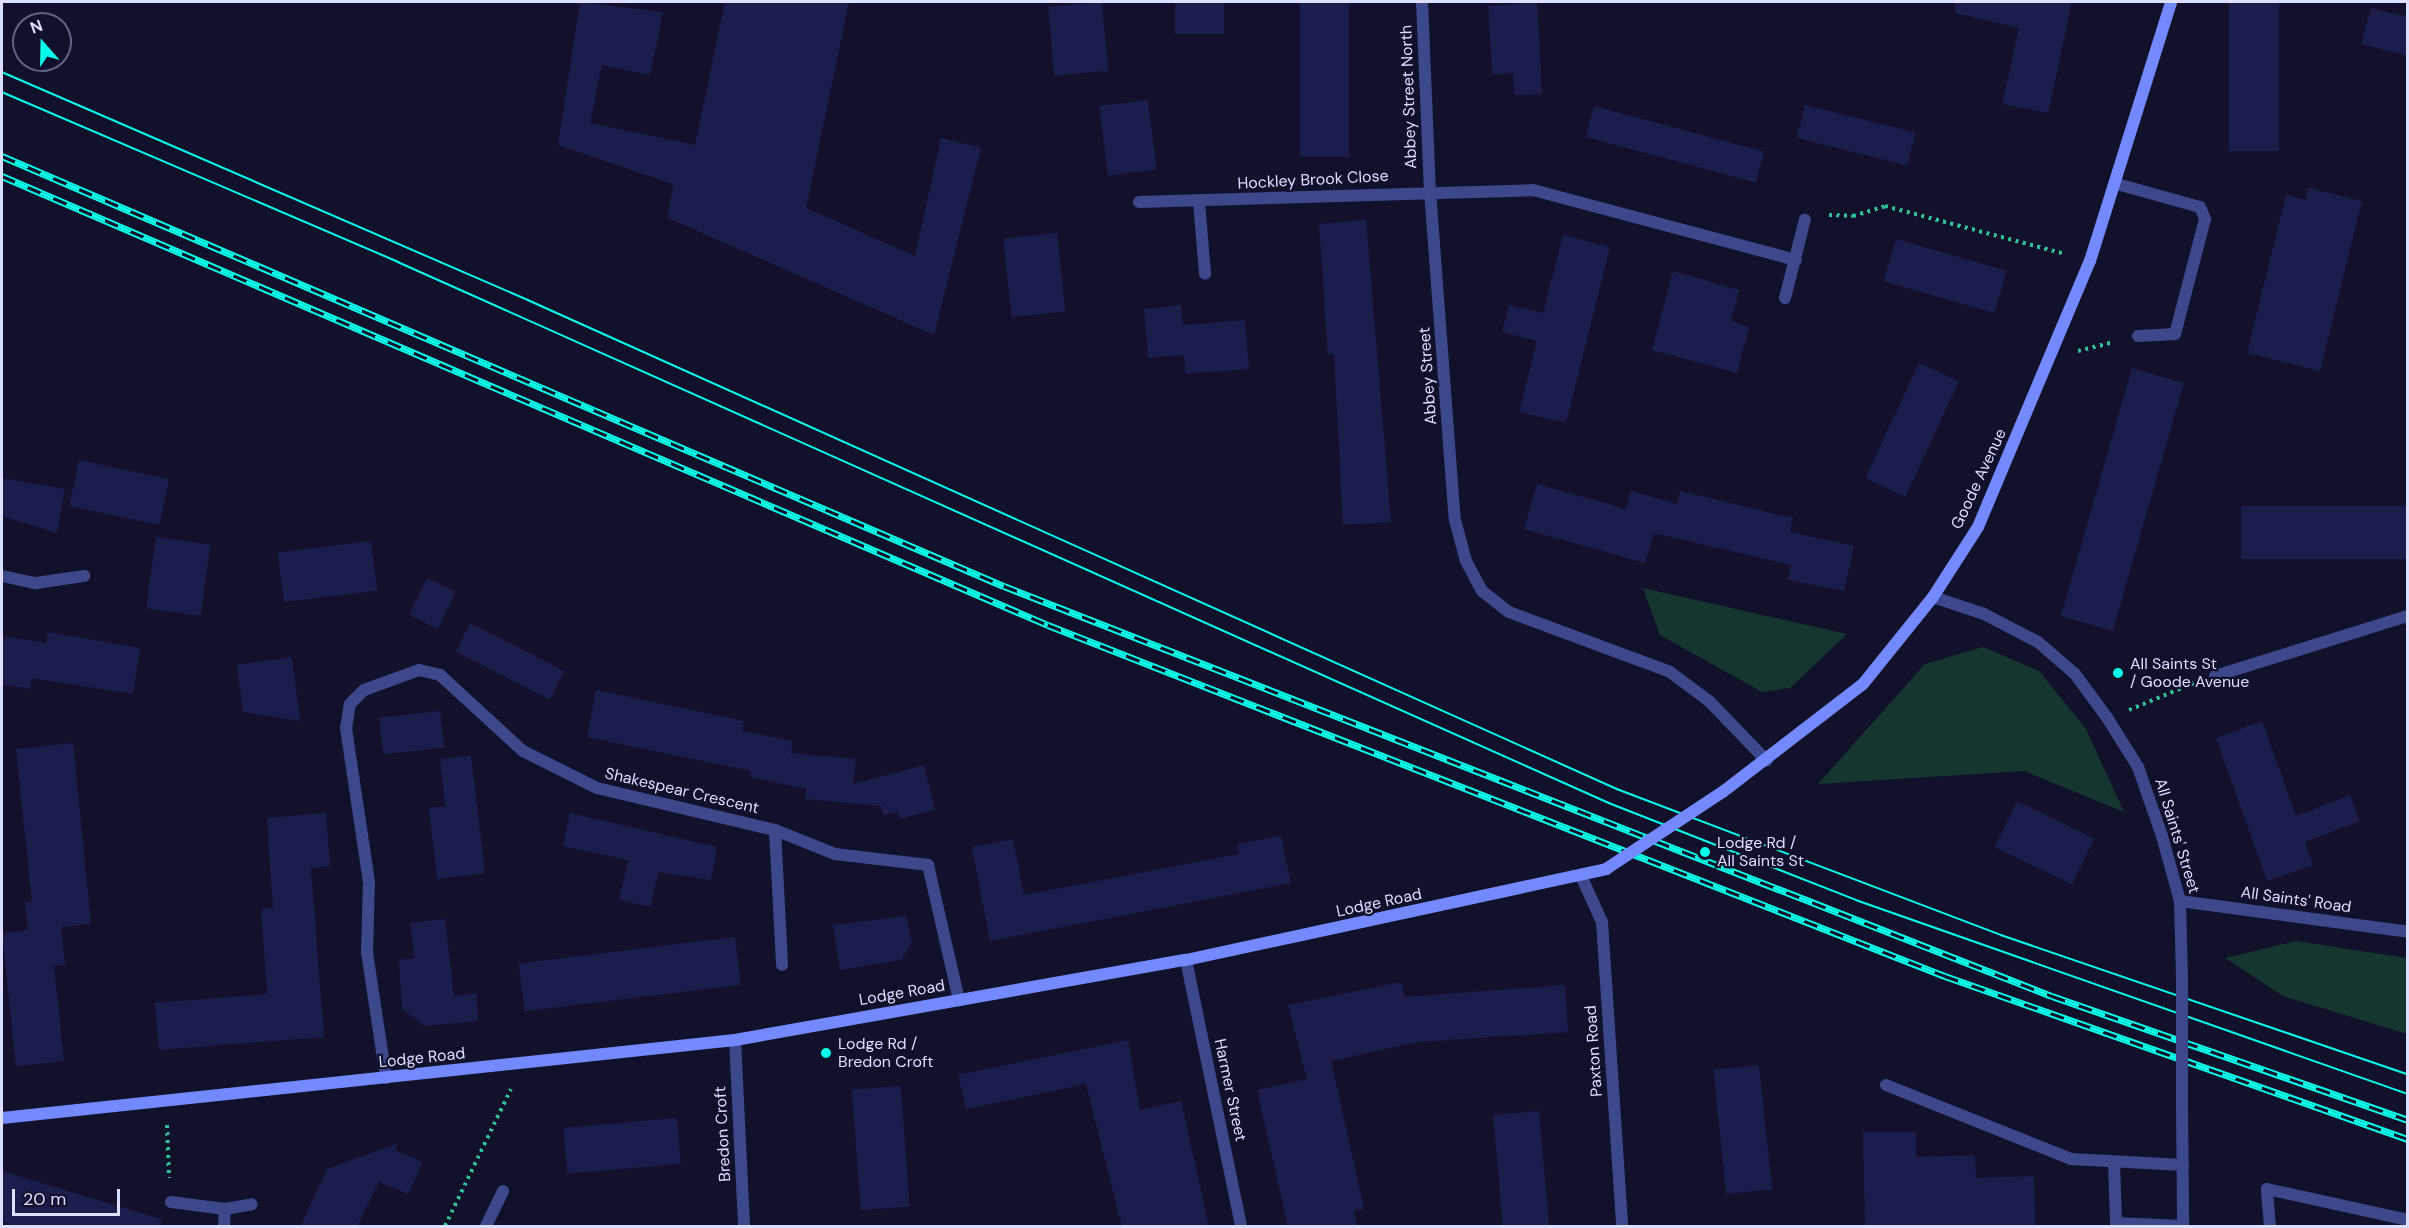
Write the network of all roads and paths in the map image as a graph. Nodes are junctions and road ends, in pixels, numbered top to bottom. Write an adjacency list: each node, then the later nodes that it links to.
1 (1422, 2): 4 (street, Abbey Street North)
2 (2171, 2): 3 (street, Goode Avenue)
3 (2117, 184): 9 (street, Goode Avenue); 12 (street)
4 (1430, 190): 6 (street, Hockley Brook Close); 8 (street); 20 (street, Abbey Street)
5 (1139, 202): 6 (street, Hockley Brook Close)
6 (1199, 202): 10 (street)
7 (1805, 219): 8 (street); 9 (path)
8 (1796, 260): 11 (street)
9 (2090, 261): 13 (street, Goode Avenue)
10 (1205, 274)
11 (1785, 298)
12 (2138, 336): 13 (path)
13 (2048, 358): 16 (street, Goode Avenue)
14 (2, 576): 15 (street)
15 (84, 576)
16 (1933, 597): 19 (street, All Saints' Street); 20 (street, Goode Avenue)
17 (2408, 616): 18 (street)
18 (2215, 676): 19 (path)
19 (2108, 718): 23 (street, All Saints' Street)
20 (1767, 761): 22 (street, Lodge Road, bridge)
21 (775, 830): 26 (street); 27 (street, Shakespear Crescent); 30 (street, Shakespear Crescent)
22 (1582, 878): 25 (street, Lodge Road); 47 (street, Paxton Road)
23 (2180, 901): 24 (street, All Saints' Road); 35 (street, All Saints' Street, bridge)
24 (2408, 932)
25 (1186, 960): 27 (street, Lodge Road); 46 (street, Harmer Street)
26 (782, 965)
27 (959, 1000): 28 (street, Lodge Road)
28 (735, 1040): 29 (street, Lodge Road); 45 (street, Bredon Croft)
29 (522, 1065): 30 (street, Lodge Road); 43 (path)
30 (386, 1078): 32 (street, Lodge Road)
31 (1886, 1085): 34 (street)
32 (166, 1100): 33 (street, Lodge Road); 37 (path)
33 (2, 1118)
34 (2114, 1162): 35 (street); 41 (street)
35 (2183, 1166): 41 (street, All Saints' Street)
36 (503, 1191): 44 (street)
37 (171, 1202): 39 (street)
38 (252, 1204): 39 (street)
39 (225, 1209): 42 (street)
40 (2408, 1220): 48 (street)
41 (2183, 1226)
42 (224, 1227)
43 (445, 1227)
44 (486, 1227)
45 (744, 1227)
46 (1241, 1227)
47 (1622, 1227)
48 (2270, 1227)

